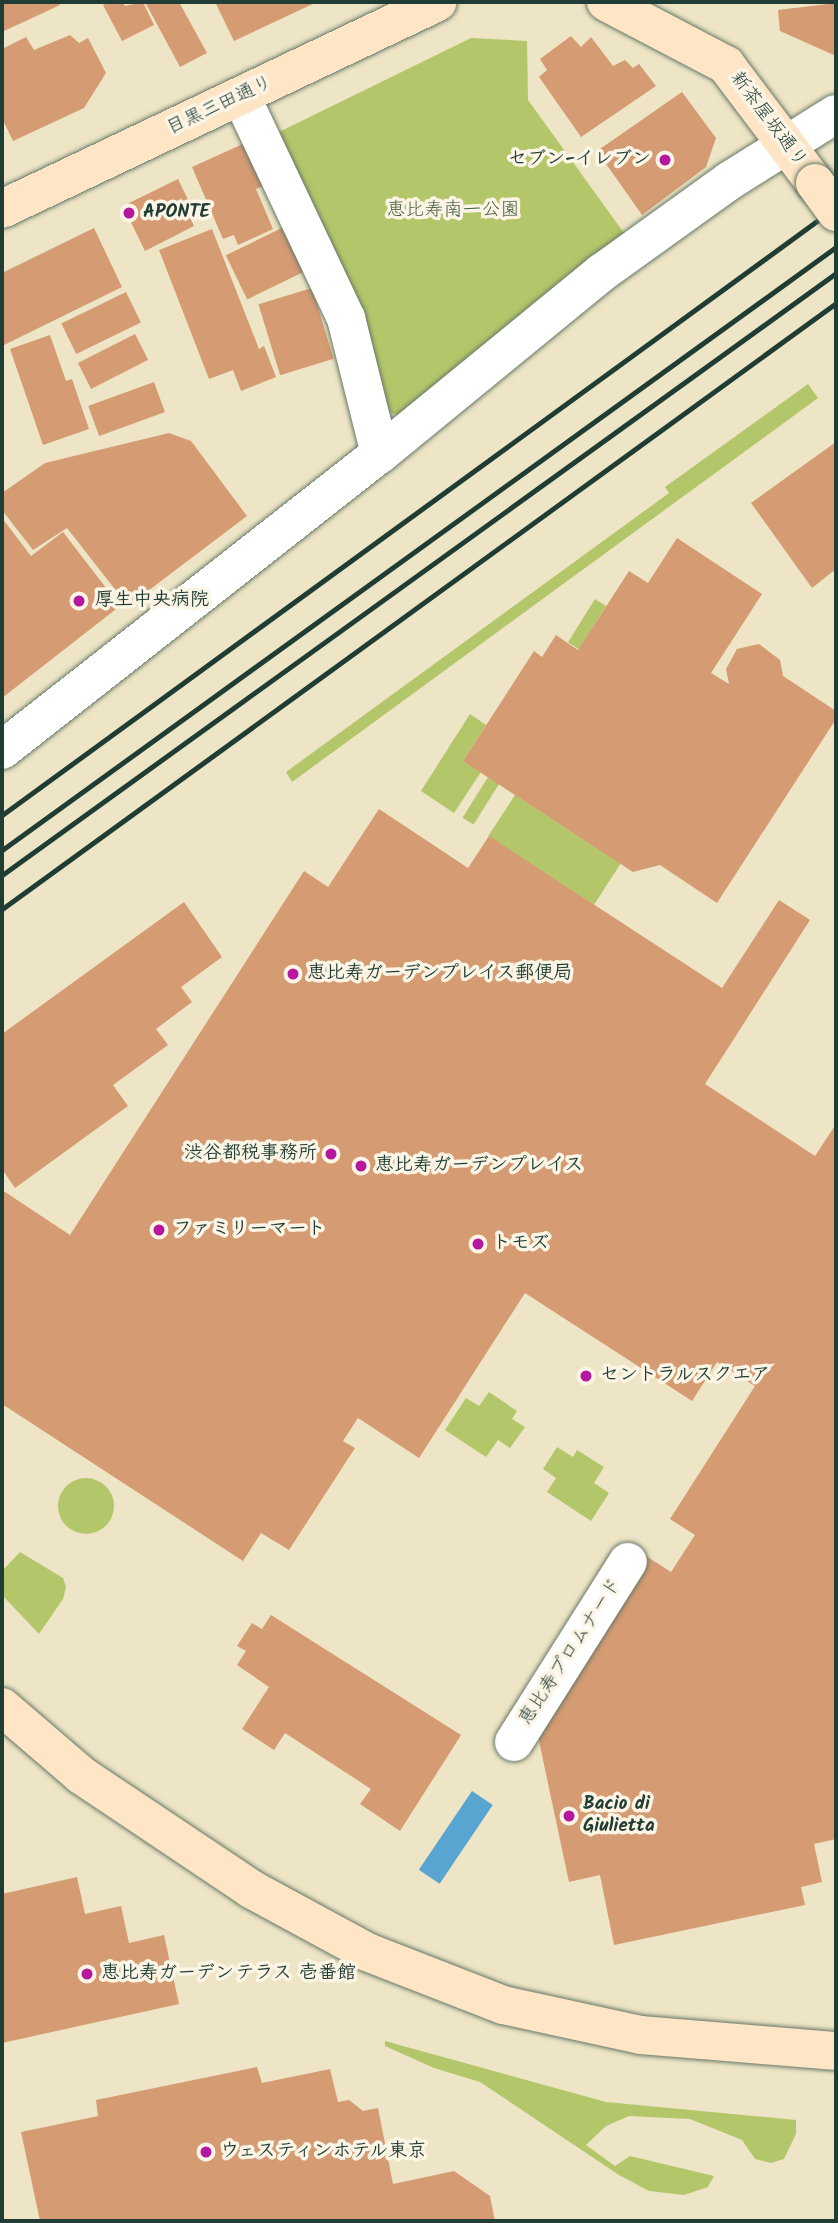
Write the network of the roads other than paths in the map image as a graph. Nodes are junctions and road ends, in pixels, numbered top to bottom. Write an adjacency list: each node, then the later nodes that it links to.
1 (437, 2): 3 (street, 目黒三田通り)
2 (606, 2): 5 (street, 新茶屋坂通り)
3 (241, 96): 7 (street, 目黒三田通り); 8 (street)
4 (836, 114): 5 (street)
5 (787, 145): 6 (street, 新茶屋坂通り); 8 (street)
6 (826, 197)
7 (2, 209)
8 (380, 454): 9 (street)
9 (2, 750)
10 (628, 1562): 12 (street, 恵比寿プロムナード)
11 (2, 1707): 13 (street)
12 (514, 1742)
13 (836, 2051)

